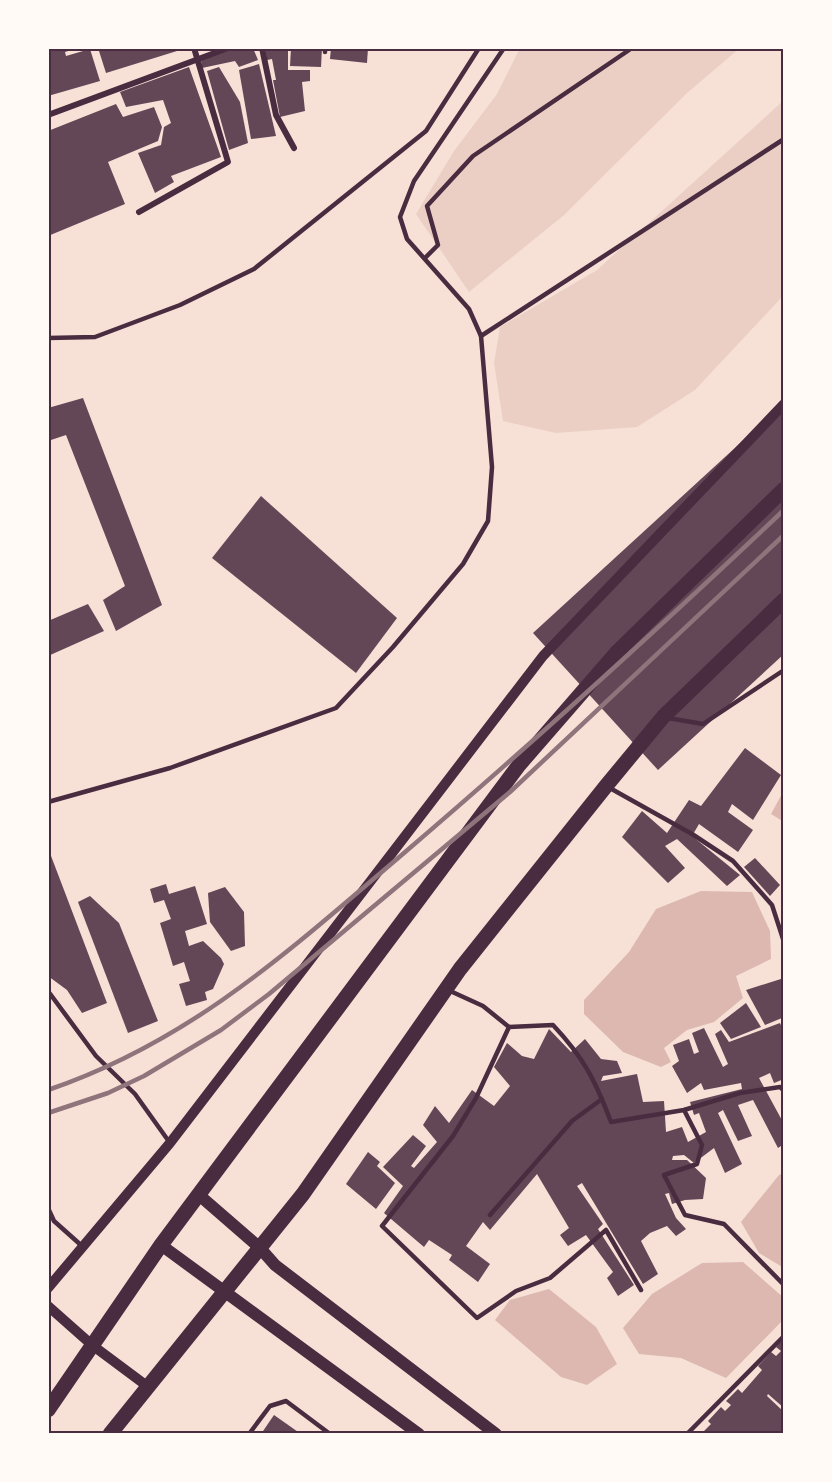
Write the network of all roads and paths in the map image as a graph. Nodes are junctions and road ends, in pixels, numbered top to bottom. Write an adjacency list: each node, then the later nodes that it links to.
1 (194, 48): 7 (street)
2 (228, 48): 7 (street)
3 (262, 48): 10 (street)
4 (478, 48): 14 (lane)
5 (504, 48): 12 (lane)
6 (632, 48): 12 (lane)
7 (197, 58): 8 (street); 11 (street)
8 (48, 115)
9 (784, 139): 13 (lane)
10 (294, 148)
11 (139, 212)
12 (425, 258): 13 (lane)
13 (481, 336): 21 (lane)
14 (48, 338)
15 (784, 404): 29 (street)
16 (784, 489): 30 (main road)
17 (784, 600): 19 (main road)
18 (784, 670): 19 (lane)
19 (663, 717): 20 (main road)
20 (606, 786): 22 (lane); 23 (main road)
21 (48, 802)
22 (784, 942)
23 (447, 990): 25 (lane); 35 (main road)
24 (48, 991): 29 (lane)
25 (509, 1027): 27 (lane); 38 (lane)
26 (784, 1091): 28 (lane)
27 (602, 1099): 28 (lane); 32 (lane)
28 (684, 1110): 36 (lane)
29 (170, 1143): 34 (street)
30 (199, 1195): 33 (main road); 35 (main road)
31 (48, 1209): 34 (lane)
32 (490, 1215)
33 (161, 1245): 39 (main road); 42 (main road)
34 (84, 1248): 37 (street)
35 (260, 1248): 39 (main road); 49 (main road)
36 (784, 1284)
37 (48, 1288)
38 (641, 1290)
39 (224, 1293): 43 (main road); 48 (main road)
40 (48, 1306): 42 (street)
41 (784, 1336): 50 (lane)
42 (92, 1345): 43 (street); 44 (main road)
43 (147, 1386): 45 (main road)
44 (48, 1410)
45 (111, 1434)
46 (249, 1434): 47 (lane)
47 (330, 1434)
48 (419, 1434)
49 (496, 1434)
50 (687, 1434)

